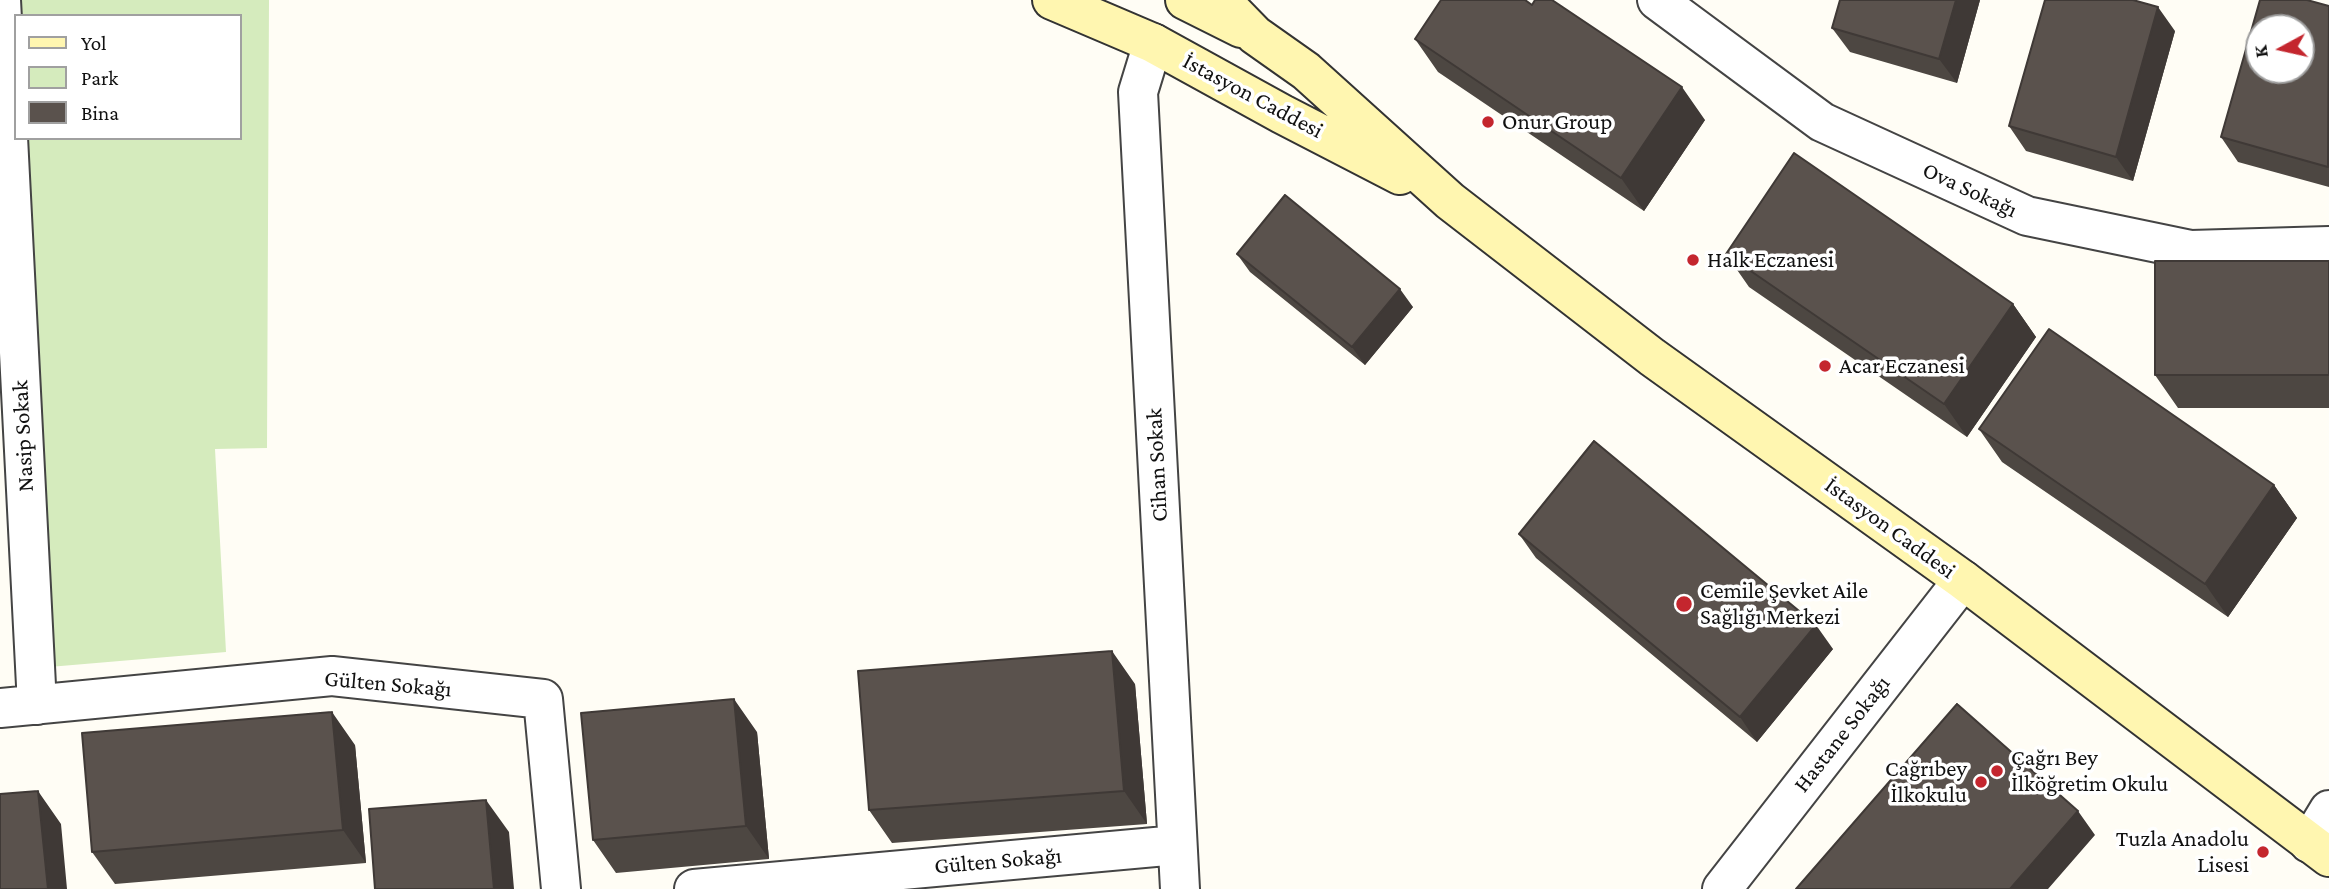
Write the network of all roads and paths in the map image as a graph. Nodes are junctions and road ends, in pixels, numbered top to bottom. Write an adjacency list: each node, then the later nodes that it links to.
1 (1, 0): 11 (street, Nasip Sokak)
2 (1052, 0): 7 (street, İstasyon Caddesi)
3 (1185, 0): 6 (street)
4 (1221, 0): 6 (street, İstasyon Caddesi)
5 (1657, 0): 9 (street, Ova Sokağı)
6 (1255, 35): 8 (street, İstasyon Caddesi)
7 (1153, 43): 8 (street, İstasyon Caddesi); 13 (street, Cihan Sokak)
8 (1450, 201): 10 (street, İstasyon Caddesi)
9 (2329, 246)
10 (1963, 580): 14 (street, İstasyon Caddesi); 18 (street, Hastane Sokağı)
11 (19, 706): 15 (street, Gülten Sokağı)
12 (2329, 810): 14 (street)
13 (1177, 845): 16 (street, Gülten Sokağı); 17 (street, Cihan Sokak)
14 (2319, 850)
15 (561, 889)
16 (694, 889)
17 (1180, 889)
18 (1722, 889)

